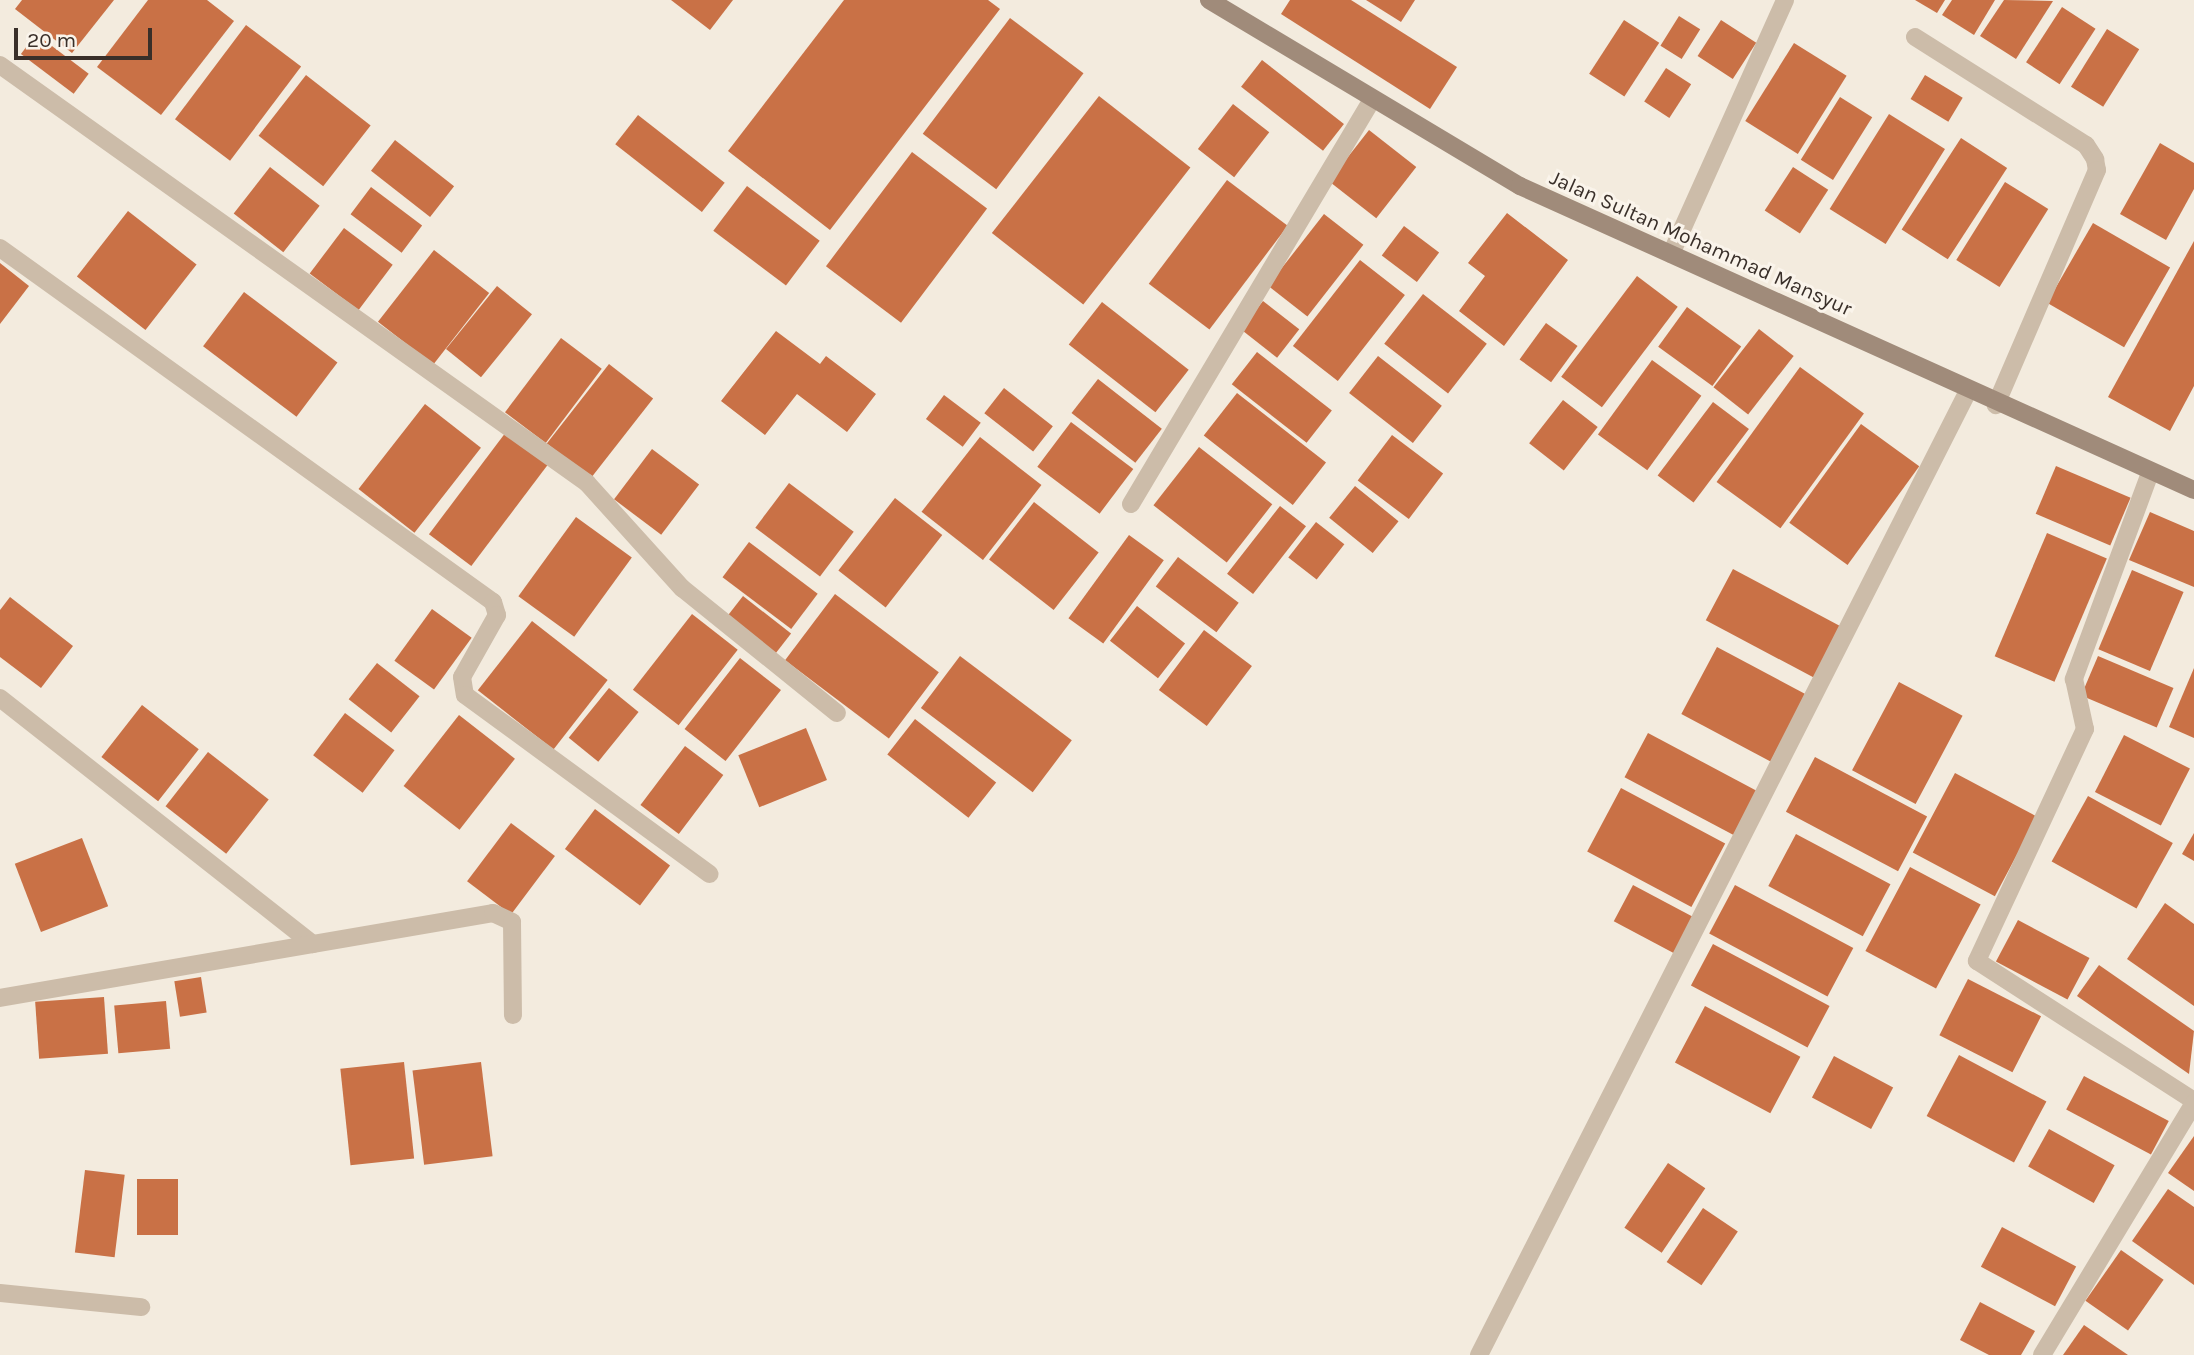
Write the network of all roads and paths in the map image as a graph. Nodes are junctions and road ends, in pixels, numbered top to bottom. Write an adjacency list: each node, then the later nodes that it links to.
1 (1209, 0): 5 (street, Jalan Sultan Mohammad Mansyur)
2 (1786, 0): 7 (street)
3 (1915, 37): 9 (street)
4 (0, 65): 14 (street)
5 (1372, 99): 7 (street, Jalan Sultan Mohammad Mansyur); 12 (street)
6 (0, 248): 15 (street)
7 (1671, 254): 8 (street, Jalan Sultan Mohammad Mansyur)
8 (1969, 389): 9 (street, Jalan Sultan Mohammad Mansyur); 22 (street)
9 (1996, 405): 10 (street, Jalan Sultan Mohammad Mansyur)
10 (2150, 473): 11 (street, Jalan Sultan Mohammad Mansyur); 19 (street)
11 (2194, 490)
12 (1131, 504)
13 (0, 698): 16 (street)
14 (837, 713)
15 (710, 874)
16 (313, 944): 17 (street); 18 (street)
17 (0, 998)
18 (513, 1014)
19 (2194, 1102): 23 (street)
20 (0, 1293): 21 (street)
21 (141, 1307)
22 (1479, 1355)
23 (2042, 1355)

